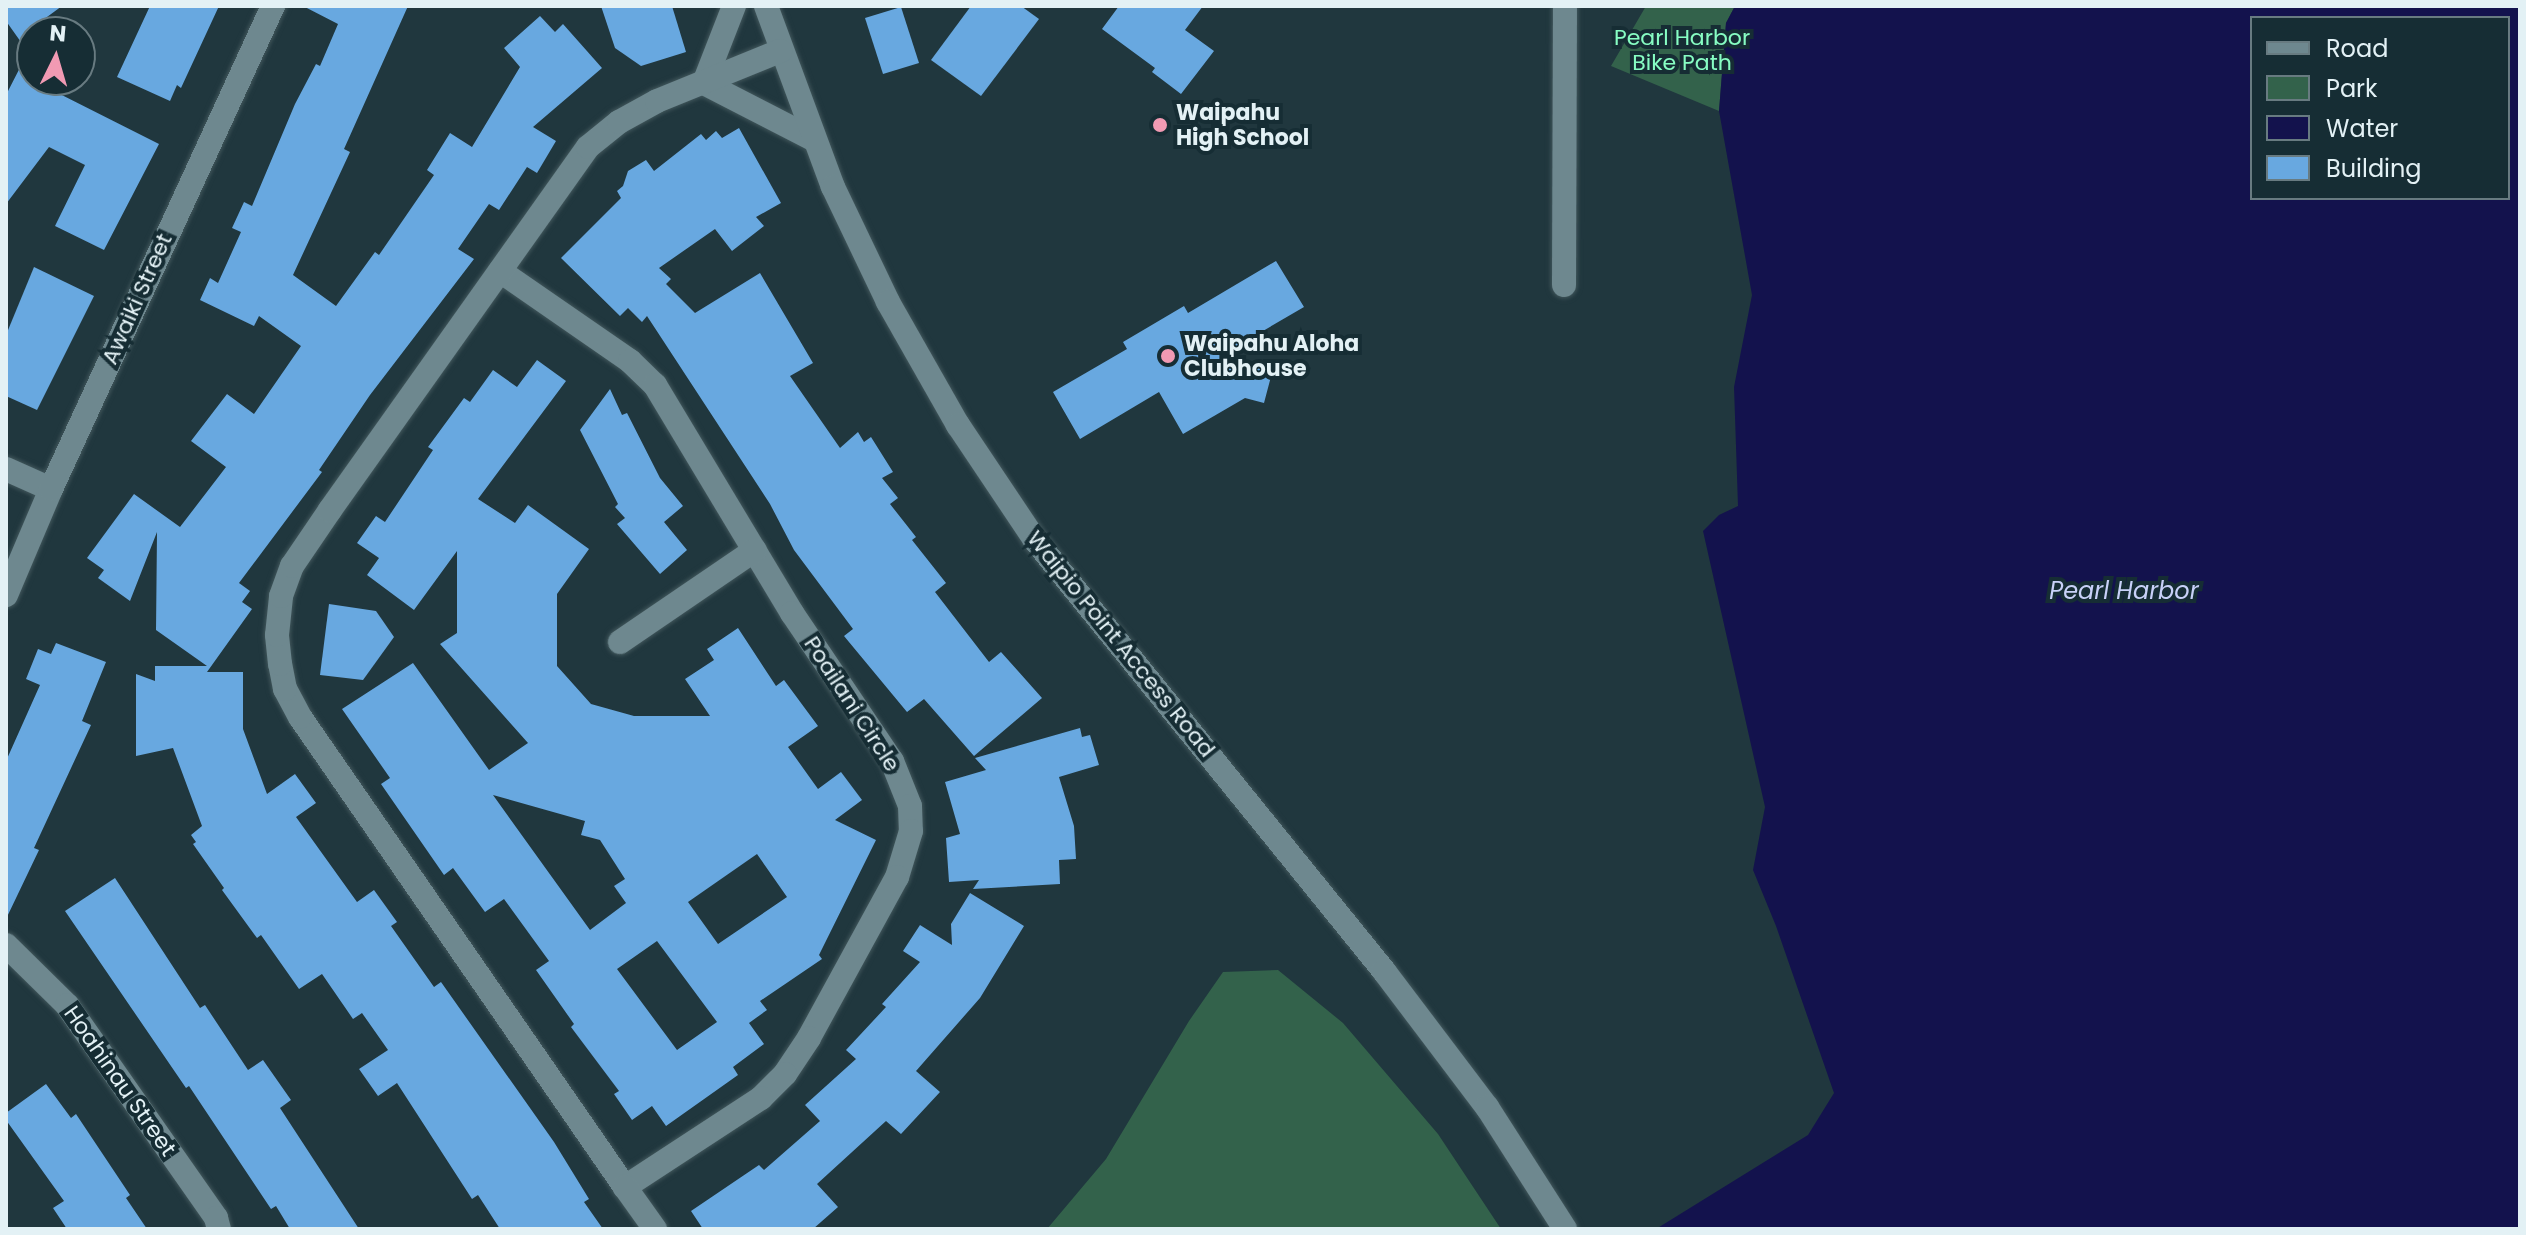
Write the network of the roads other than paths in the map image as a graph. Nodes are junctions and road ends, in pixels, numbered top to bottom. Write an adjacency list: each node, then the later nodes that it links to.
1 (273, 6): 11 (street, Awaiki Street)
2 (734, 6): 6 (street)
3 (766, 6): 5 (street, Waipio Point Access Road)
4 (1565, 6): 9 (street)
5 (780, 51): 6 (street); 7 (street, Waipio Point Access Road)
6 (704, 83): 7 (street); 8 (street)
7 (813, 139): 19 (street, Waipio Point Access Road)
8 (500, 271): 12 (street, Poailani Circle); 16 (street)
9 (1564, 285)
10 (6, 469): 11 (street)
11 (51, 489): 13 (street, Awaiki Street)
12 (755, 550): 14 (street); 16 (street, Poailani Circle)
13 (6, 595)
14 (620, 642)
15 (6, 945): 17 (street, Hoahinau Street)
16 (625, 1187): 18 (street)
17 (219, 1229)
18 (655, 1229)
19 (1565, 1229)

